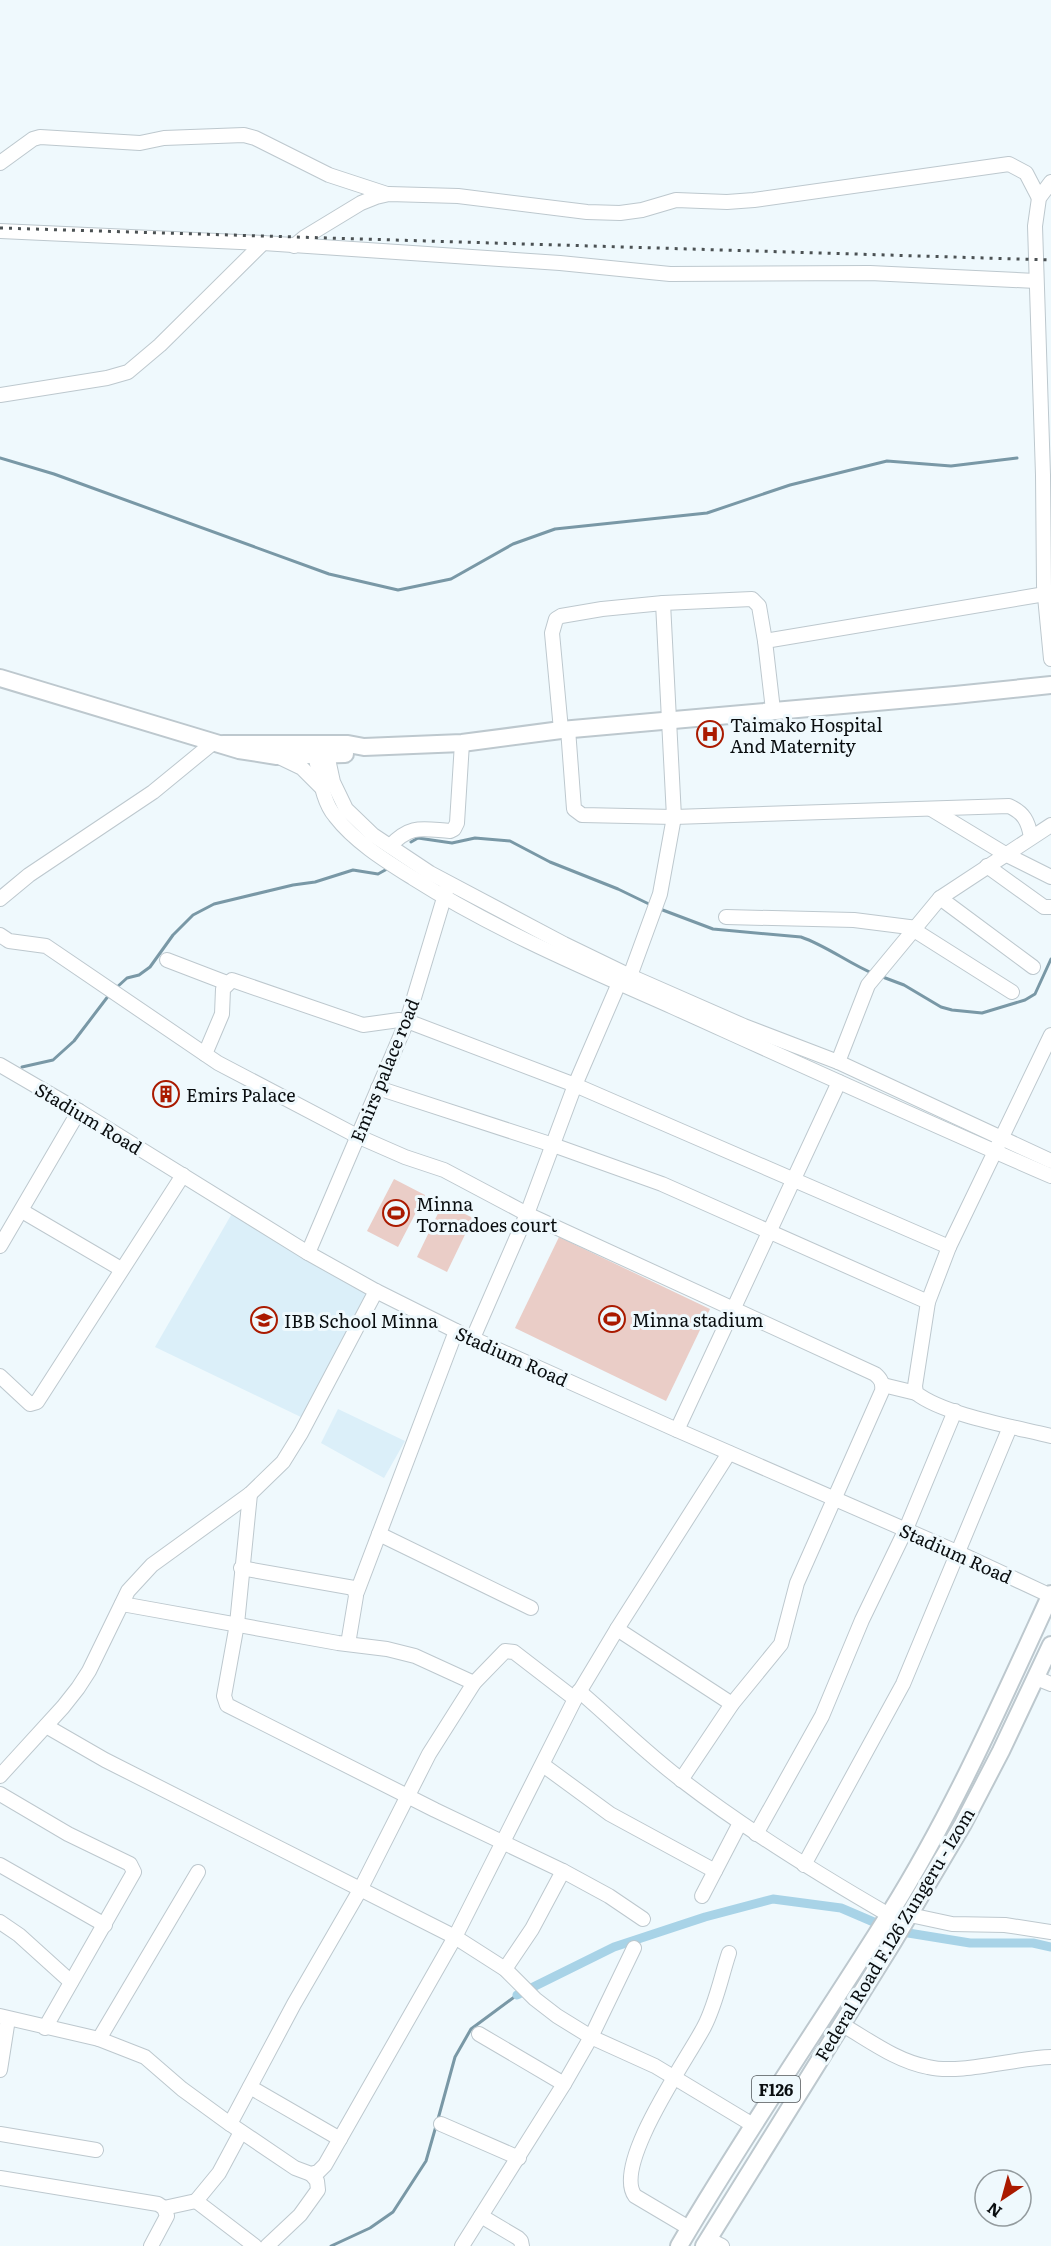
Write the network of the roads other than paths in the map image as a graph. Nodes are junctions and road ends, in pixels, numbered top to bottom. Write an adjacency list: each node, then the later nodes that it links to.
1 (0, 163): 3 (street)
2 (1051, 182): 4 (street)
3 (389, 194): 4 (street); 7 (street)
4 (1039, 198): 8 (street)
5 (0, 231): 6 (street)
6 (263, 243): 7 (street); 10 (street)
7 (294, 246): 8 (street)
8 (1036, 281): 9 (street)
9 (1044, 310): 11 (street)
10 (0, 395)
11 (1045, 594): 13 (street); 14 (street)
12 (663, 603): 13 (street); 18 (street); 19 (street)
13 (765, 641): 17 (street)
14 (1051, 659)
15 (0, 678): 20 (main road)
16 (1051, 685): 17 (main road)
17 (773, 710): 18 (main road)
18 (668, 721): 19 (main road); 26 (street)
19 (564, 729): 21 (main road); 26 (street)
20 (219, 743): 22 (main road); 23 (main road); 36 (street)
21 (462, 743): 22 (main road); 29 (street)
22 (320, 749): 23 (main road); 24 (street); 29 (street)
23 (277, 756): 24 (street)
24 (323, 790): 34 (street)
25 (931, 809): 26 (street); 28 (street); 30 (street)
26 (674, 818): 43 (street)
27 (1051, 825): 28 (street)
28 (1031, 837): 30 (street)
29 (390, 846): 33 (street)
30 (1007, 855): 31 (street); 32 (street)
31 (987, 866): 35 (street); 37 (street)
32 (1051, 877)
33 (449, 883): 34 (street, Emirs palace road); 43 (street)
34 (443, 897): 43 (street); 46 (street, Emirs palace road)
35 (940, 898): 39 (street); 42 (street)
36 (0, 899)
37 (1051, 907)
38 (726, 917): 39 (street)
39 (915, 929): 45 (street); 49 (street)
40 (0, 935): 48 (street)
41 (167, 960): 44 (street)
42 (1033, 967)
43 (624, 979): 49 (street); 51 (street); 52 (street)
44 (227, 983): 46 (street); 48 (street)
45 (1012, 992)
46 (407, 1021): 52 (street); 53 (street, Emirs palace road)
47 (1051, 1035): 57 (street)
48 (205, 1054): 55 (street)
49 (838, 1062): 57 (street)
50 (0, 1065): 54 (street, Stadium Road)
51 (839, 1082): 57 (street); 61 (street)
52 (576, 1084): 56 (street); 61 (street)
53 (378, 1088): 55 (street, Emirs palace road); 56 (street)
54 (79, 1111): 59 (street, Stadium Road); 62 (street)
55 (357, 1136): 63 (street); 67 (street, Emirs palace road)
56 (553, 1145): 63 (street); 64 (street)
57 (998, 1145): 58 (street); 60 (street); 66 (street)
58 (1051, 1161)
59 (183, 1175): 67 (street, Stadium Road); 68 (street)
60 (1051, 1176)
61 (792, 1181): 64 (street); 66 (street)
62 (22, 1210): 65 (street); 68 (street)
63 (527, 1214): 71 (street); 73 (street)
64 (769, 1231): 70 (street); 71 (street)
65 (0, 1246)
66 (949, 1247): 70 (street)
67 (308, 1253): 69 (street, Stadium Road)
68 (121, 1269): 74 (street)
69 (376, 1291): 72 (street, Stadium Road); 82 (street)
70 (928, 1302): 76 (street)
71 (732, 1310): 75 (street); 79 (street)
72 (456, 1331): 73 (street, Stadium Road); 85 (street)
73 (473, 1338): 79 (street, Stadium Road)
74 (0, 1376)
75 (883, 1385): 76 (street); 83 (street)
76 (916, 1393): 77 (street)
77 (955, 1412): 78 (street); 84 (street)
78 (1010, 1427): 80 (street); 86 (street)
79 (677, 1430): 81 (street, Stadium Road)
80 (1051, 1436)
81 (729, 1454): 83 (street, Stadium Road); 93 (street)
82 (250, 1494): 87 (street); 90 (street)
83 (833, 1499): 84 (street, Stadium Road); 99 (street)
84 (906, 1529): 86 (street, Stadium Road); 107 (street)
85 (380, 1533): 88 (street); 91 (street)
86 (959, 1553): 89 (street, Stadium Road); 110 (street)
87 (241, 1568): 88 (street); 92 (street)
88 (357, 1592): 94 (street)
89 (1051, 1595): 116 (main road, Federal Road F.126 Zungeru - Izom / F126)
90 (122, 1604): 92 (street); 100 (street)
91 (531, 1608)
92 (237, 1624): 94 (street); 105 (street)
93 (617, 1629): 98 (street); 99 (street)
94 (348, 1644): 97 (street)
95 (1051, 1645): 96 (main road, Federal Road F.126 Zungeru - Izom / F126)
96 (1044, 1681): 117 (main road, Federal Road F.126 Zungeru - Izom / F126)
97 (474, 1683): 98 (street); 105 (street)
98 (577, 1695): 101 (street); 103 (street)
99 (732, 1704): 103 (street)
100 (46, 1726): 102 (street); 114 (street)
101 (543, 1765): 108 (street); 112 (street)
102 (0, 1776)
103 (681, 1780): 106 (street)
104 (0, 1794): 120 (street)
105 (407, 1796): 108 (street); 114 (street)
106 (741, 1823): 107 (street); 112 (street)
107 (756, 1834): 110 (street)
108 (503, 1843): 111 (street); 122 (street)
109 (0, 1865): 120 (street)
110 (804, 1865): 116 (street)
111 (563, 1871): 118 (street); 125 (street)
112 (715, 1871): 115 (street)
113 (198, 1872): 132 (street)
114 (360, 1890): 122 (street); 139 (street)
115 (702, 1896)
116 (888, 1916): 133 (main road, Federal Road F.126 Zungeru - Izom / F126)
117 (908, 1917): 121 (street); 128 (main road, Federal Road F.126 Zungeru - Izom / F126)
118 (643, 1919)
119 (0, 1922): 126 (street)
120 (105, 1925): 126 (street)
121 (1051, 1932)
122 (455, 1937): 125 (street); 144 (street)
123 (633, 1948): 131 (street)
124 (729, 1953): 137 (street)
125 (510, 1974): 131 (street)
126 (72, 1982): 129 (street)
127 (4, 2018): 129 (street); 136 (street)
128 (841, 2024): 134 (main road, Federal Road F.126 Zungeru - Izom / F126); 135 (street)
129 (45, 2028): 132 (street)
130 (479, 2034): 138 (street)
131 (591, 2037): 137 (street); 138 (street)
132 (99, 2039): 142 (street)
133 (804, 2045): 134 (main road); 141 (main road, Federal Road F.126 Zungeru - Izom / F126)
134 (821, 2056): 153 (main road, Federal Road F.126 Zungeru - Izom / F126)
135 (1051, 2057)
136 (0, 2070)
137 (675, 2077): 141 (street); 152 (street)
138 (564, 2084): 146 (street)
139 (250, 2087): 142 (street); 144 (street)
140 (441, 2124): 146 (street)
141 (753, 2126): 152 (main road, Federal Road F.126 Zungeru - Izom / F126)
142 (235, 2128): 147 (street); 149 (street)
143 (0, 2134): 145 (street)
144 (340, 2139): 147 (street)
145 (96, 2150)
146 (519, 2158): 151 (street)
147 (311, 2174): 156 (street)
148 (0, 2178): 150 (street)
149 (196, 2201): 150 (street); 155 (street)
150 (164, 2208): 154 (street)
151 (481, 2216): 157 (street); 158 (street)
152 (689, 2228): 159 (main road, Federal Road F.126 Zungeru - Izom / F126)
153 (711, 2244)
154 (151, 2246)
155 (255, 2246)
156 (267, 2246)
157 (462, 2246)
158 (522, 2246)
159 (679, 2246)

